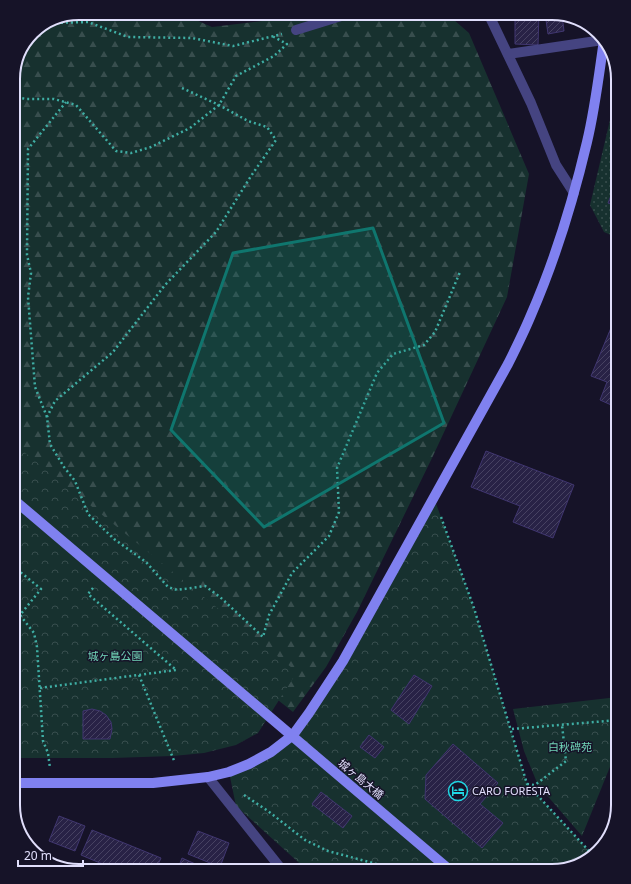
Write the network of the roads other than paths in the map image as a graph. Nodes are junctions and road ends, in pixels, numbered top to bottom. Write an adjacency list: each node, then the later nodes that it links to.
1 (328, 20): 3 (street)
2 (491, 20): 6 (street)
3 (296, 30)
4 (597, 41): 6 (street)
5 (602, 48): 7 (street)
6 (508, 54): 7 (street)
7 (574, 193): 9 (street)
8 (20, 505): 12 (street, 城ヶ島大橋)
9 (208, 777): 10 (street); 11 (street)
10 (20, 783)
11 (277, 864)
12 (443, 864)

